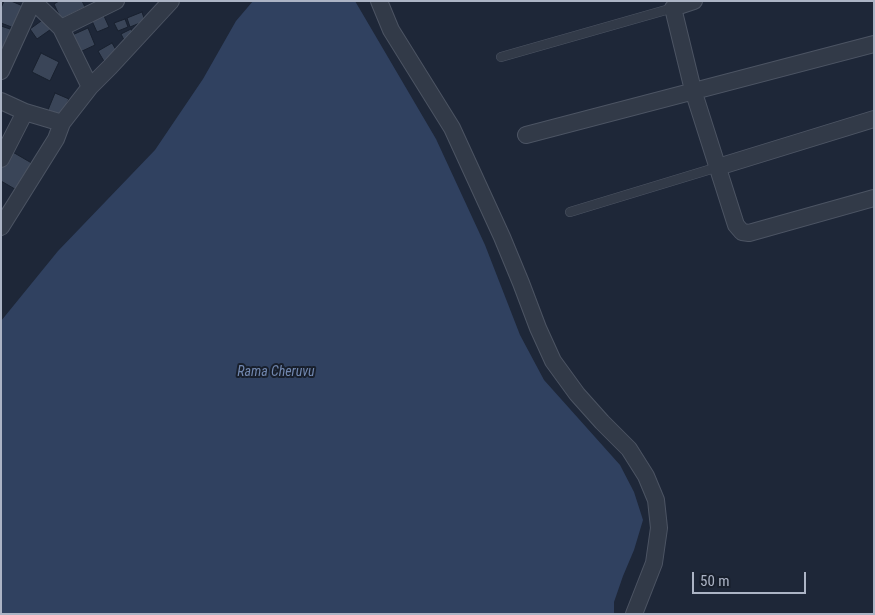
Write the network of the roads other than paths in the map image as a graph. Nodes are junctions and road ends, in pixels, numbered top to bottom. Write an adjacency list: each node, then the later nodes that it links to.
1 (116, 1): 6 (street)
2 (171, 1): 10 (street)
3 (379, 1): 22 (street)
4 (694, 1): 5 (street)
5 (673, 8): 8 (lane); 11 (street)
6 (61, 28): 9 (street); 10 (street)
7 (874, 44): 11 (street)
8 (501, 58)
9 (1, 72)
10 (90, 87): 15 (street)
11 (693, 90): 16 (street); 18 (street)
12 (1, 101): 13 (street)
13 (25, 112): 15 (street); 17 (street)
14 (874, 119): 18 (street)
15 (62, 123): 21 (street)
16 (526, 135)
17 (1, 159)
18 (718, 167): 19 (street); 20 (lane)
19 (874, 198)
20 (570, 212)
21 (1, 227)
22 (634, 614)

